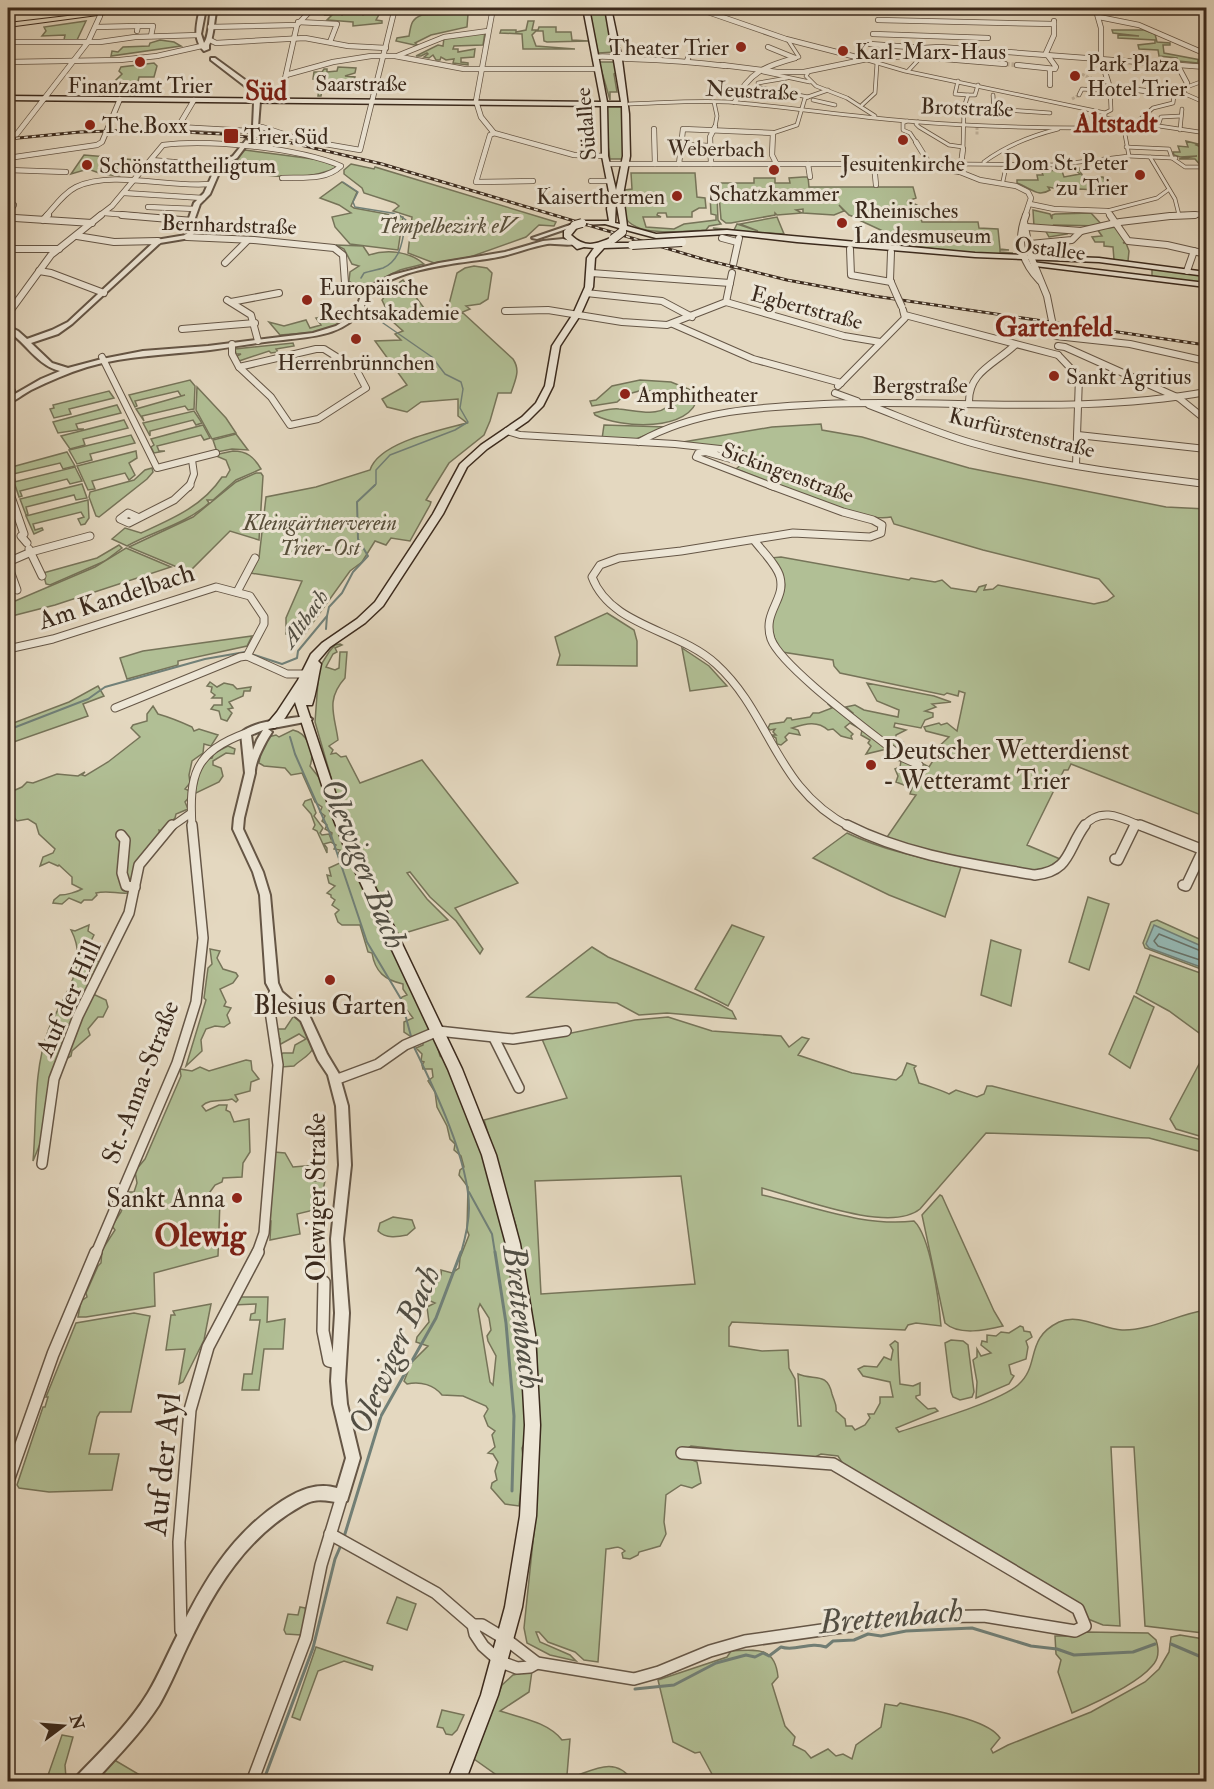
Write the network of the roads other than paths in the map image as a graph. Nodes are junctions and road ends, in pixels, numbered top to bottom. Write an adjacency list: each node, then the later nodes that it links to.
1 (133, 8): 27 (main road)
2 (147, 8): 27 (main road)
3 (203, 8): 4 (street); 43 (street)
4 (214, 8): 32 (street)
5 (313, 8): 28 (street)
6 (396, 8): 47 (street)
7 (423, 8): 8 (street)
8 (493, 8): 9 (street); 33 (street)
9 (549, 8)
10 (586, 8): 54 (main road, Südallee)
11 (608, 8): 62 (main road)
12 (631, 8): 13 (street)
13 (680, 8): 14 (street)
14 (701, 8): 18 (street); 39 (street)
15 (1105, 8): 17 (street)
16 (878, 9): 18 (street); 20 (street); 25 (street)
17 (1089, 9): 22 (street); 24 (street)
18 (833, 10)
19 (1045, 10): 21 (street); 21 (street); 22 (street); 29 (street)
20 (988, 11): 21 (street); 26 (street)
21 (1033, 11)
22 (1061, 11)
23 (100, 16): 31 (street)
24 (1099, 17): 50 (street); 64 (street)
25 (878, 20): 26 (street); 34 (street)
26 (988, 22): 29 (street); 37 (street)
27 (8, 24)
28 (297, 24): 32 (street); 38 (street); 42 (street)
29 (1054, 24): 57 (street)
30 (138, 26): 31 (street); 35 (street); 36 (street)
31 (96, 27): 41 (street)
32 (210, 27): 43 (street)
33 (488, 31): 53 (street); 72 (street)
34 (873, 34): 37 (street); 44 (street)
35 (151, 36): 36 (street); 43 (street)
36 (135, 37): 41 (street)
37 (988, 38): 49 (street)
38 (293, 39): 42 (street); 43 (street); 77 (street)
39 (788, 40): 58 (street); 60 (street)
40 (8, 42): 41 (street)
41 (88, 42): 66 (street)
42 (330, 42): 47 (street)
43 (204, 44): 66 (street)
44 (870, 44): 48 (street); 55 (street)
45 (702, 46): 63 (street)
46 (768, 47): 58 (street)
47 (386, 48): 52 (street)
48 (926, 48): 49 (street); 51 (street)
49 (988, 50): 57 (street)
50 (1206, 54)
51 (908, 55): 55 (street); 56 (street)
52 (384, 56): 53 (street); 77 (street); 108 (street)
53 (395, 56): 72 (street)
54 (595, 57): 62 (street); 73 (main road, Südallee)
55 (871, 57): 60 (street)
56 (921, 57): 68 (street); 76 (street)
57 (1049, 57): 64 (street); 74 (street)
58 (795, 58): 75 (street)
59 (213, 59): 106 (street)
60 (864, 59): 67 (street); 79 (street)
61 (650, 60): 62 (street); 62 (street); 63 (street)
62 (619, 61): 114 (main road)
63 (687, 61): 75 (street)
64 (1102, 61): 70 (street); 92 (street)
65 (8, 62): 66 (street)
66 (72, 62): 102 (street)
67 (877, 63): 76 (street); 117 (street)
68 (1005, 64)
69 (1017, 65): 74 (street)
70 (1181, 67): 71 (street); 80 (street)
71 (1206, 67)
72 (481, 69): 73 (street); 109 (street)
73 (598, 69): 113 (main road, Südallee)
74 (1052, 69): 88 (street)
75 (762, 71): 78 (street); 85 (street)
76 (908, 71): 83 (street)
77 (286, 73): 107 (street)
78 (784, 74): 79 (street); 79 (street)
79 (793, 75): 84 (street); 84 (street); 87 (street); 95 (street)
80 (1182, 78): 90 (street); 90 (street)
81 (1091, 79): 94 (street)
82 (1206, 80): 90 (street)
83 (958, 81): 86 (street); 97 (street)
84 (810, 82): 93 (street)
85 (748, 83): 87 (street); 111 (street)
86 (978, 84): 97 (street); 119 (street)
87 (757, 85): 95 (street)
88 (1050, 85)
89 (1123, 88): 92 (street); 98 (street)
90 (1184, 88): 98 (street); 115 (street)
91 (836, 89): 93 (street)
92 (1110, 89): 94 (street); 123 (street)
93 (828, 90): 101 (street); 117 (street)
94 (1094, 90): 96 (street)
95 (784, 92): 101 (street)
96 (1079, 94)
97 (968, 95): 118 (street)
98 (1174, 95): 112 (street)
99 (993, 96): 121 (street)
100 (8, 98): 102 (main road, Saarstraße)
101 (810, 98): 116 (street); 120 (street)
102 (45, 99): 103 (main road, Saarstraße); 144 (street)
103 (120, 99): 105 (main road, Saarstraße); 155 (street)
104 (1072, 99): 119 (street)
105 (194, 100): 106 (main road, Saarstraße); 137 (street)
106 (255, 100): 107 (main road, Saarstraße); 137 (street)
107 (280, 100): 108 (main road, Saarstraße)
108 (372, 102): 109 (main road, Saarstraße); 137 (street)
109 (476, 102): 113 (main road, Saarstraße); 141 (street)
110 (714, 102): 111 (street, Neustraße); 114 (street, Neustraße); 133 (street)
111 (735, 102): 120 (street, Neustraße)
112 (1173, 103): 124 (street); 130 (street)
113 (604, 104): 114 (main road, Saarstraße); 173 (main road, Südallee)
114 (627, 104): 160 (main road)
115 (1206, 104)
116 (835, 105)
117 (862, 105): 125 (street)
118 (965, 106): 121 (street); 131 (street)
119 (1068, 106): 123 (street)
120 (801, 109): 125 (street, Neustraße); 142 (street)
121 (994, 110): 122 (street)
122 (1050, 113)
123 (1106, 113): 126 (street)
124 (1181, 116): 132 (street); 139 (street)
125 (876, 117): 127 (street, Brotstraße)
126 (1104, 120): 128 (street); 130 (street); 134 (street)
127 (907, 121): 129 (street, Brotstraße); 146 (street)
128 (1097, 121)
129 (918, 122): 131 (street, Brotstraße); 150 (street)
130 (1137, 122): 132 (street)
131 (963, 124): 136 (street, Brotstraße); 150 (street)
132 (1157, 126): 138 (street); 139 (street)
133 (715, 128): 142 (street); 148 (street); 151 (street)
134 (1103, 128): 136 (street); 138 (street)
135 (654, 129): 161 (street)
136 (1058, 129): 159 (street)
137 (256, 130)
138 (1124, 130): 149 (street)
139 (1180, 130): 140 (street)
140 (1197, 132): 143 (street); 145 (street)
141 (494, 133): 173 (street); 178 (street)
142 (773, 133): 166 (street)
143 (1206, 133)
144 (8, 136)
145 (1206, 138)
146 (916, 142): 170 (street)
147 (244, 145): 157 (street); 177 (street); 182 (street)
148 (682, 146): 151 (street); 162 (street)
149 (1126, 146): 153 (street); 156 (street)
150 (963, 148): 165 (street)
151 (711, 149): 152 (street); 163 (street)
152 (735, 153)
153 (1129, 156): 154 (street); 168 (street)
154 (1150, 157): 156 (street); 184 (street)
155 (8, 158)
156 (1175, 158): 169 (street)
157 (151, 160): 158 (street); 181 (street)
158 (173, 162)
159 (983, 163): 165 (street); 168 (street)
160 (624, 164): 161 (street, Weberbach); 173 (street, Weberbach); 175 (main road)
161 (655, 164): 162 (street, Weberbach)
162 (679, 164): 163 (street, Weberbach)
163 (711, 164): 166 (street, Weberbach)
164 (807, 164): 166 (street, Weberbach); 167 (street, Weberbach); 176 (street)
165 (962, 164): 174 (street)
166 (777, 165)
167 (874, 165): 170 (street, Weberbach); 183 (street)
168 (1006, 166): 180 (street)
169 (1206, 167)
170 (932, 168): 174 (street, Weberbach)
171 (8, 170): 172 (street)
172 (66, 172)
173 (608, 172): 175 (main road); 179 (street); 197 (main road); 199 (main road, Südallee)
174 (960, 172): 180 (street, Weberbach)
175 (621, 177): 202 (main road)
176 (810, 177)
177 (282, 178)
178 (533, 181)
179 (591, 181)
180 (1002, 182): 187 (street, Weberbach)
181 (133, 183): 182 (street); 185 (street); 195 (street)
182 (210, 184): 186 (street)
183 (876, 185)
184 (1168, 190): 190 (street); 193 (street)
185 (124, 193): 186 (street); 191 (street)
186 (204, 198): 189 (street)
187 (1030, 204): 190 (street); 201 (street)
188 (148, 207): 189 (street)
189 (195, 209): 196 (street)
190 (1107, 211): 200 (street)
191 (104, 213): 196 (street); 198 (street)
192 (1206, 214): 193 (street)
193 (1179, 215): 200 (street)
194 (15, 218): 195 (street)
195 (43, 220): 198 (street)
196 (193, 221): 203 (street)
197 (613, 221)
198 (92, 223): 206 (street)
199 (579, 224): 202 (main road); 212 (main road); 221 (street)
200 (1118, 224): 205 (street); 217 (street)
201 (1025, 225): 205 (street); 220 (street); 220 (street)
202 (624, 228): 208 (main road); 210 (main road, bridge); 220 (main road)
203 (195, 229): 204 (street); 207 (street)
204 (237, 230)
205 (1081, 231): 220 (street)
206 (77, 236): 211 (street, Bernhardstraße); 215 (street)
207 (187, 237): 209 (street, Bernhardstraße); 211 (street, Bernhardstraße)
208 (740, 239): 213 (main road, bridge); 216 (main road, Ostallee); 225 (street)
209 (248, 240): 224 (street); 236 (street, Bernhardstraße)
210 (610, 240): 212 (main road); 213 (main road)
211 (158, 241): 235 (street)
212 (575, 243): 213 (main road); 221 (street); 222 (main road)
213 (600, 246): 222 (main road)
214 (8, 249): 215 (street)
215 (59, 249): 226 (street)
216 (850, 249): 218 (main road, Ostallee); 232 (street)
217 (1194, 251): 219 (street); 227 (street)
218 (891, 252): 220 (main road, Ostallee); 232 (street)
219 (1206, 254)
220 (1027, 255): 223 (main road, Ostallee); 223 (street); 231 (street)
221 (485, 258): 236 (street)
222 (591, 258): 228 (main road)
223 (1048, 262): 227 (main road); 231 (street); 234 (main road, Ostallee)
224 (225, 263)
225 (733, 265)
226 (39, 271): 235 (street); 241 (street)
227 (1187, 271): 230 (main road)
228 (591, 273): 233 (street); 238 (main road)
229 (732, 273): 233 (street)
230 (1206, 274)
231 (1039, 278): 249 (street, bridge)
232 (891, 282): 243 (street, bridge)
233 (730, 283): 239 (street)
234 (1206, 285)
235 (104, 292): 251 (street)
236 (369, 292): 250 (street)
237 (279, 293): 245 (street)
238 (586, 293): 242 (main road); 244 (street)
239 (726, 302): 244 (street); 252 (street, Egbertstraße)
240 (505, 310): 242 (street)
241 (8, 314)
242 (577, 314): 246 (street); 274 (main road)
243 (905, 315): 252 (street); 254 (street)
244 (692, 317): 246 (street)
245 (255, 323): 248 (street); 250 (street)
246 (673, 324): 263 (street)
247 (8, 328): 251 (street)
248 (182, 329)
249 (1055, 333): 255 (street); 258 (street)
250 (258, 341): 253 (street)
251 (27, 342): 260 (street)
252 (879, 342): 263 (street)
253 (232, 344): 257 (street); 259 (street)
254 (1015, 345): 256 (street); 270 (street)
255 (1058, 346): 256 (street); 267 (street)
256 (1058, 355): 272 (street)
257 (103, 359): 260 (street); 261 (street); 279 (street)
258 (1206, 360)
259 (239, 367): 259 (street)
260 (56, 368): 261 (street); 262 (street); 264 (street)
261 (69, 370): 262 (street)
262 (43, 381): 268 (street)
263 (841, 383): 266 (street)
264 (9, 392)
265 (1206, 392): 267 (street, Bergstraße)
266 (836, 393): 269 (street, Kurfürstenstraße); 271 (street)
267 (1179, 398): 272 (street, Bergstraße); 273 (street)
268 (8, 400)
269 (864, 403): 270 (street, Bergstraße); 271 (street, Bergstraße); 280 (street, Kurfürstenstraße)
270 (969, 403): 272 (street, Bergstraße)
271 (832, 404): 276 (street, Bergstraße)
272 (1077, 404): 275 (street)
273 (1206, 420)
274 (507, 431): 276 (street, Sickingenstraße); 295 (main road)
275 (1078, 435): 277 (street); 280 (street)
276 (639, 442): 286 (street, Sickingenstraße)
277 (1206, 449)
278 (216, 453): 279 (street)
279 (192, 460): 283 (street)
280 (1076, 465): 281 (street, Kurfürstenstraße)
281 (1206, 484)
282 (8, 488): 284 (street)
283 (137, 516)
284 (24, 534): 287 (street)
285 (90, 536): 287 (street)
286 (754, 540): 303 (street); 305 (street, Sickingenstraße)
287 (31, 552): 289 (street); 290 (street)
288 (255, 558): 292 (street)
289 (8, 563): 291 (street)
290 (42, 576)
291 (17, 590)
292 (237, 592): 293 (street, Am Kandelbach); 294 (street)
293 (8, 649)
294 (248, 654): 295 (street); 297 (street)
295 (306, 677): 296 (main road); 298 (main road); 300 (main road)
296 (300, 702): 298 (main road); 299 (street)
297 (115, 708)
298 (308, 722): 299 (street); 300 (street); 312 (main road)
299 (283, 723): 300 (street)
300 (269, 729): 301 (street); 302 (street)
301 (246, 734): 302 (street); 304 (street, St.-Anna-Straße)
302 (250, 765): 311 (street)
303 (920, 765)
304 (191, 813): 310 (street, Auf der Hill); 321 (street, St.-Anna-Straße)
305 (1136, 824): 307 (street); 308 (street)
306 (121, 835): 310 (street)
307 (1205, 850): 309 (street)
308 (1115, 859)
309 (1183, 885)
310 (135, 887): 317 (street, Auf der Hill)
311 (275, 991): 315 (street, Olewiger Straße); 325 (street, Auf der Ayl)
312 (438, 1031): 314 (street); 315 (street); 326 (main road)
313 (566, 1031): 314 (street)
314 (494, 1038): 316 (street)
315 (335, 1080): 319 (street, Olewiger Straße)
316 (519, 1088)
317 (42, 1164)
318 (324, 1282): 319 (street, Olewiger Straße)
319 (339, 1363): 322 (street, Olewiger Straße)
320 (682, 1453): 328 (street)
321 (8, 1481)
322 (342, 1496): 323 (street, Olewiger Straße); 325 (street)
323 (339, 1538): 324 (street); 330 (street, Olewiger Straße)
324 (473, 1625): 326 (street); 327 (street)
325 (185, 1634): 329 (street)
326 (507, 1640): 327 (main road); 328 (street)
327 (501, 1662): 328 (street); 331 (main road)
328 (537, 1663)
329 (82, 1782)
330 (252, 1782)
331 (456, 1782)

